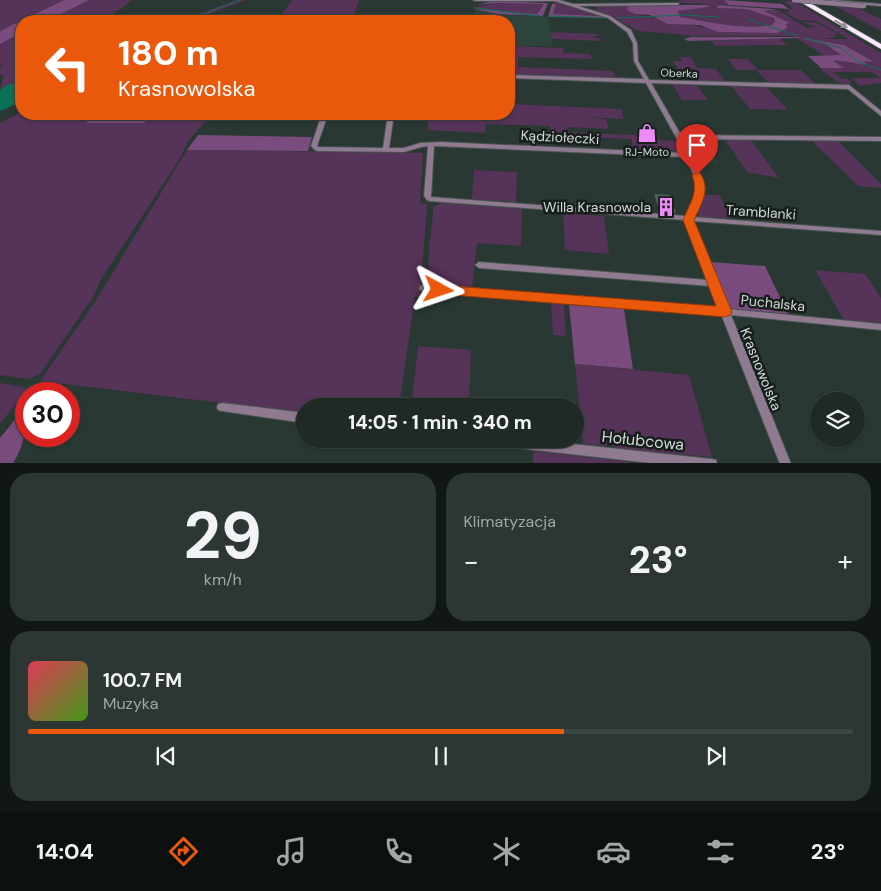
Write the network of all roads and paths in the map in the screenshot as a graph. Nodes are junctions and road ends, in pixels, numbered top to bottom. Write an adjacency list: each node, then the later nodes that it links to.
1 (475, 0): 2 (street)
2 (556, 0): 7 (street)
3 (799, 0): 6 (street, bridge); 10 (highway, one-way to 10)
4 (817, 0): 6 (street, bridge); 9 (highway)
5 (678, 4): 7 (street)
6 (862, 4): 8 (street)
7 (572, 5): 12 (street)
8 (881, 6)
9 (881, 37)
10 (881, 47)
11 (515, 77): 12 (street, Oberka)
12 (647, 82): 13 (street, Oberka); 16 (street)
13 (881, 114)
14 (323, 120): 19 (street, Kądziołeczki)
15 (390, 120): 19 (street)
16 (679, 137): 17 (street); 20 (street)
17 (881, 139)
18 (431, 144): 19 (street, Kądziołeczki); 20 (street, Kądziołeczki); 21 (street, Tramblanki)
19 (386, 150)
20 (688, 155): 21 (street)
21 (688, 220): 22 (street, Tramblanki); 24 (street, Krasnowolska)
22 (881, 233)
23 (479, 265): 24 (street)
24 (713, 283): 26 (street, Krasnowolska)
25 (423, 288): 26 (street, Puchalska)
26 (725, 312): 27 (street, Puchalska); 32 (street, Krasnowolska)
27 (881, 327)
28 (222, 407): 29 (street)
29 (296, 417)
30 (565, 448): 31 (street, Hołubcowa)
31 (703, 463)
32 (786, 463)

